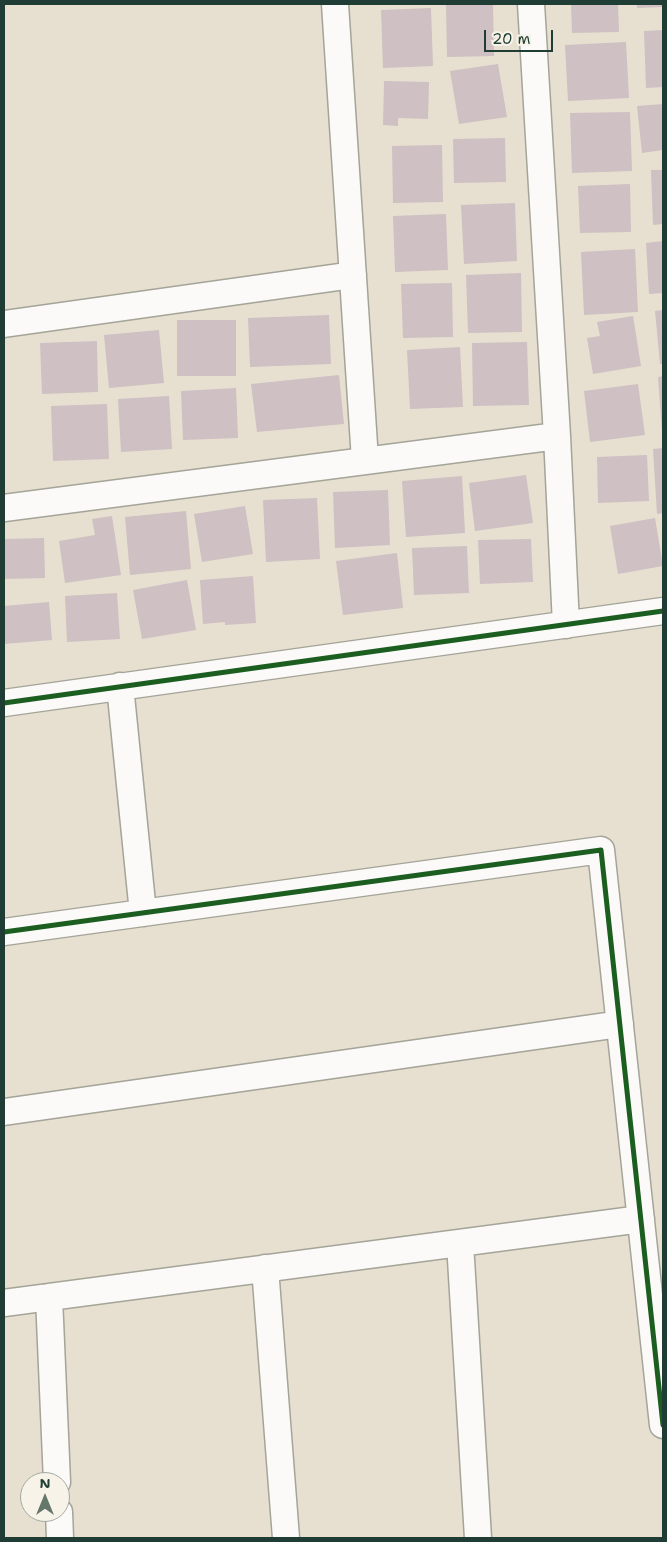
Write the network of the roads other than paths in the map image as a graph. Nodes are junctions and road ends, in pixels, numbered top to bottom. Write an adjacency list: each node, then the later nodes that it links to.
1 (335, 4): 3 (street)
2 (531, 4): 5 (street)
3 (354, 275): 4 (street); 6 (street)
4 (4, 324)
5 (557, 436): 6 (street); 9 (street)
6 (366, 460): 7 (street)
7 (4, 508)
8 (663, 611): 9 (street)
9 (566, 625): 10 (street)
10 (120, 686): 11 (street); 12 (street)
11 (4, 703)
12 (143, 913): 13 (street); 14 (street)
13 (4, 932)
14 (620, 1024): 15 (street); 16 (street)
15 (4, 1112)
16 (641, 1218): 17 (street); 21 (street)
17 (460, 1242): 18 (street); 26 (street)
18 (265, 1268): 19 (street); 25 (street)
19 (49, 1297): 20 (street); 22 (street)
20 (4, 1303)
21 (663, 1425)
22 (57, 1472)
23 (59, 1522): 24 (street)
24 (60, 1538)
25 (286, 1538)
26 (478, 1538)

